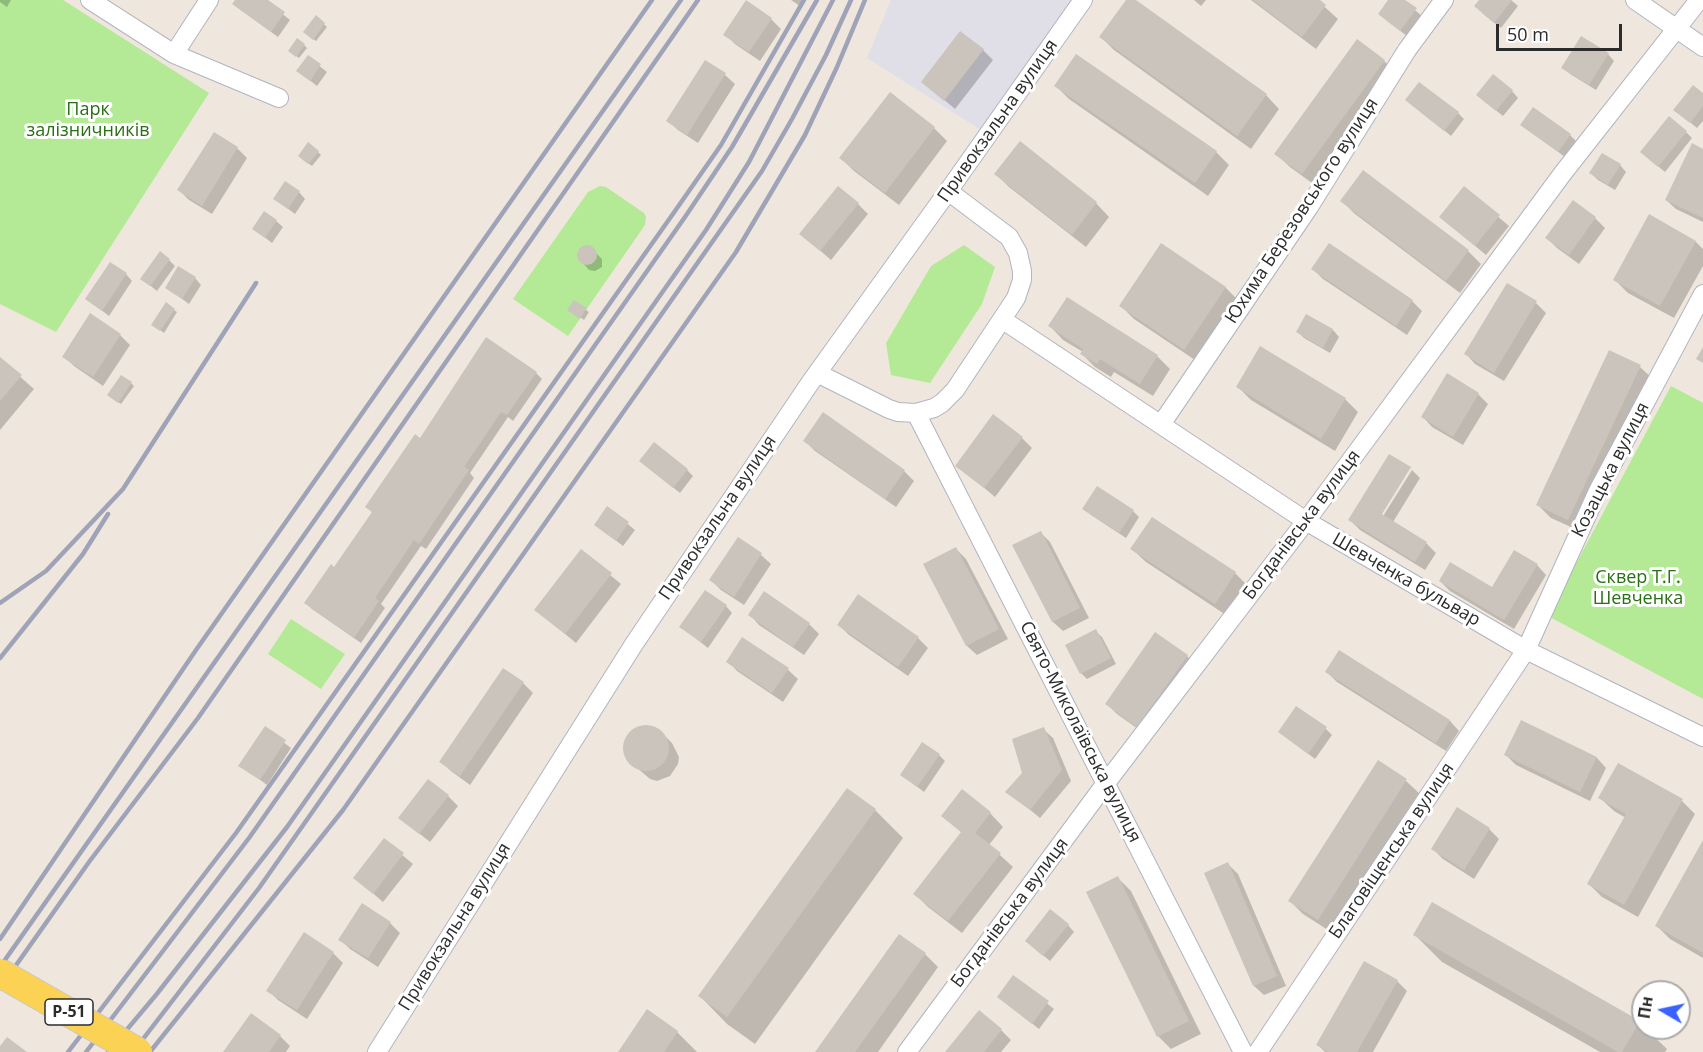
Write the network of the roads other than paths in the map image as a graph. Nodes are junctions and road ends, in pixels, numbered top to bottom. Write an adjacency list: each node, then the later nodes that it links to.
1 (90, 0): 9 (street)
2 (209, 0): 9 (street)
3 (1083, 0): 11 (street, Привокзальна вулиця)
4 (1443, 0): 16 (street, Юхима Березовського вулиця)
5 (1635, 0): 7 (street)
6 (1699, 0): 7 (street, Богданівська вулиця)
7 (1677, 29): 8 (street); 17 (street, Богданівська вулиця)
8 (1703, 47)
9 (174, 54): 10 (street)
10 (279, 98)
11 (948, 191): 13 (street); 14 (street, Привокзальна вулиця)
12 (1703, 294): 18 (street, Козацька вулиця)
13 (1003, 320): 15 (street); 16 (street, Шевченка бульвар)
14 (818, 373): 15 (street); 23 (street, Привокзальна вулиця)
15 (916, 413): 20 (street, Свято-Миколаївська вулиця)
16 (1162, 423): 17 (street, Шевченка бульвар)
17 (1306, 521): 18 (street, Шевченка бульвар); 20 (street, Богданівська вулиця)
18 (1526, 650): 19 (street, Шевченка бульвар); 26 (street, Благовіщенська вулиця)
19 (1703, 737)
20 (1106, 783): 24 (street, Богданівська вулиця); 25 (street, Свято-Миколаївська вулиця)
21 (0, 973): 22 (main road, Р-51, bridge)
22 (138, 1052)
23 (376, 1052)
24 (907, 1052)
25 (1243, 1052)
26 (1258, 1052)

